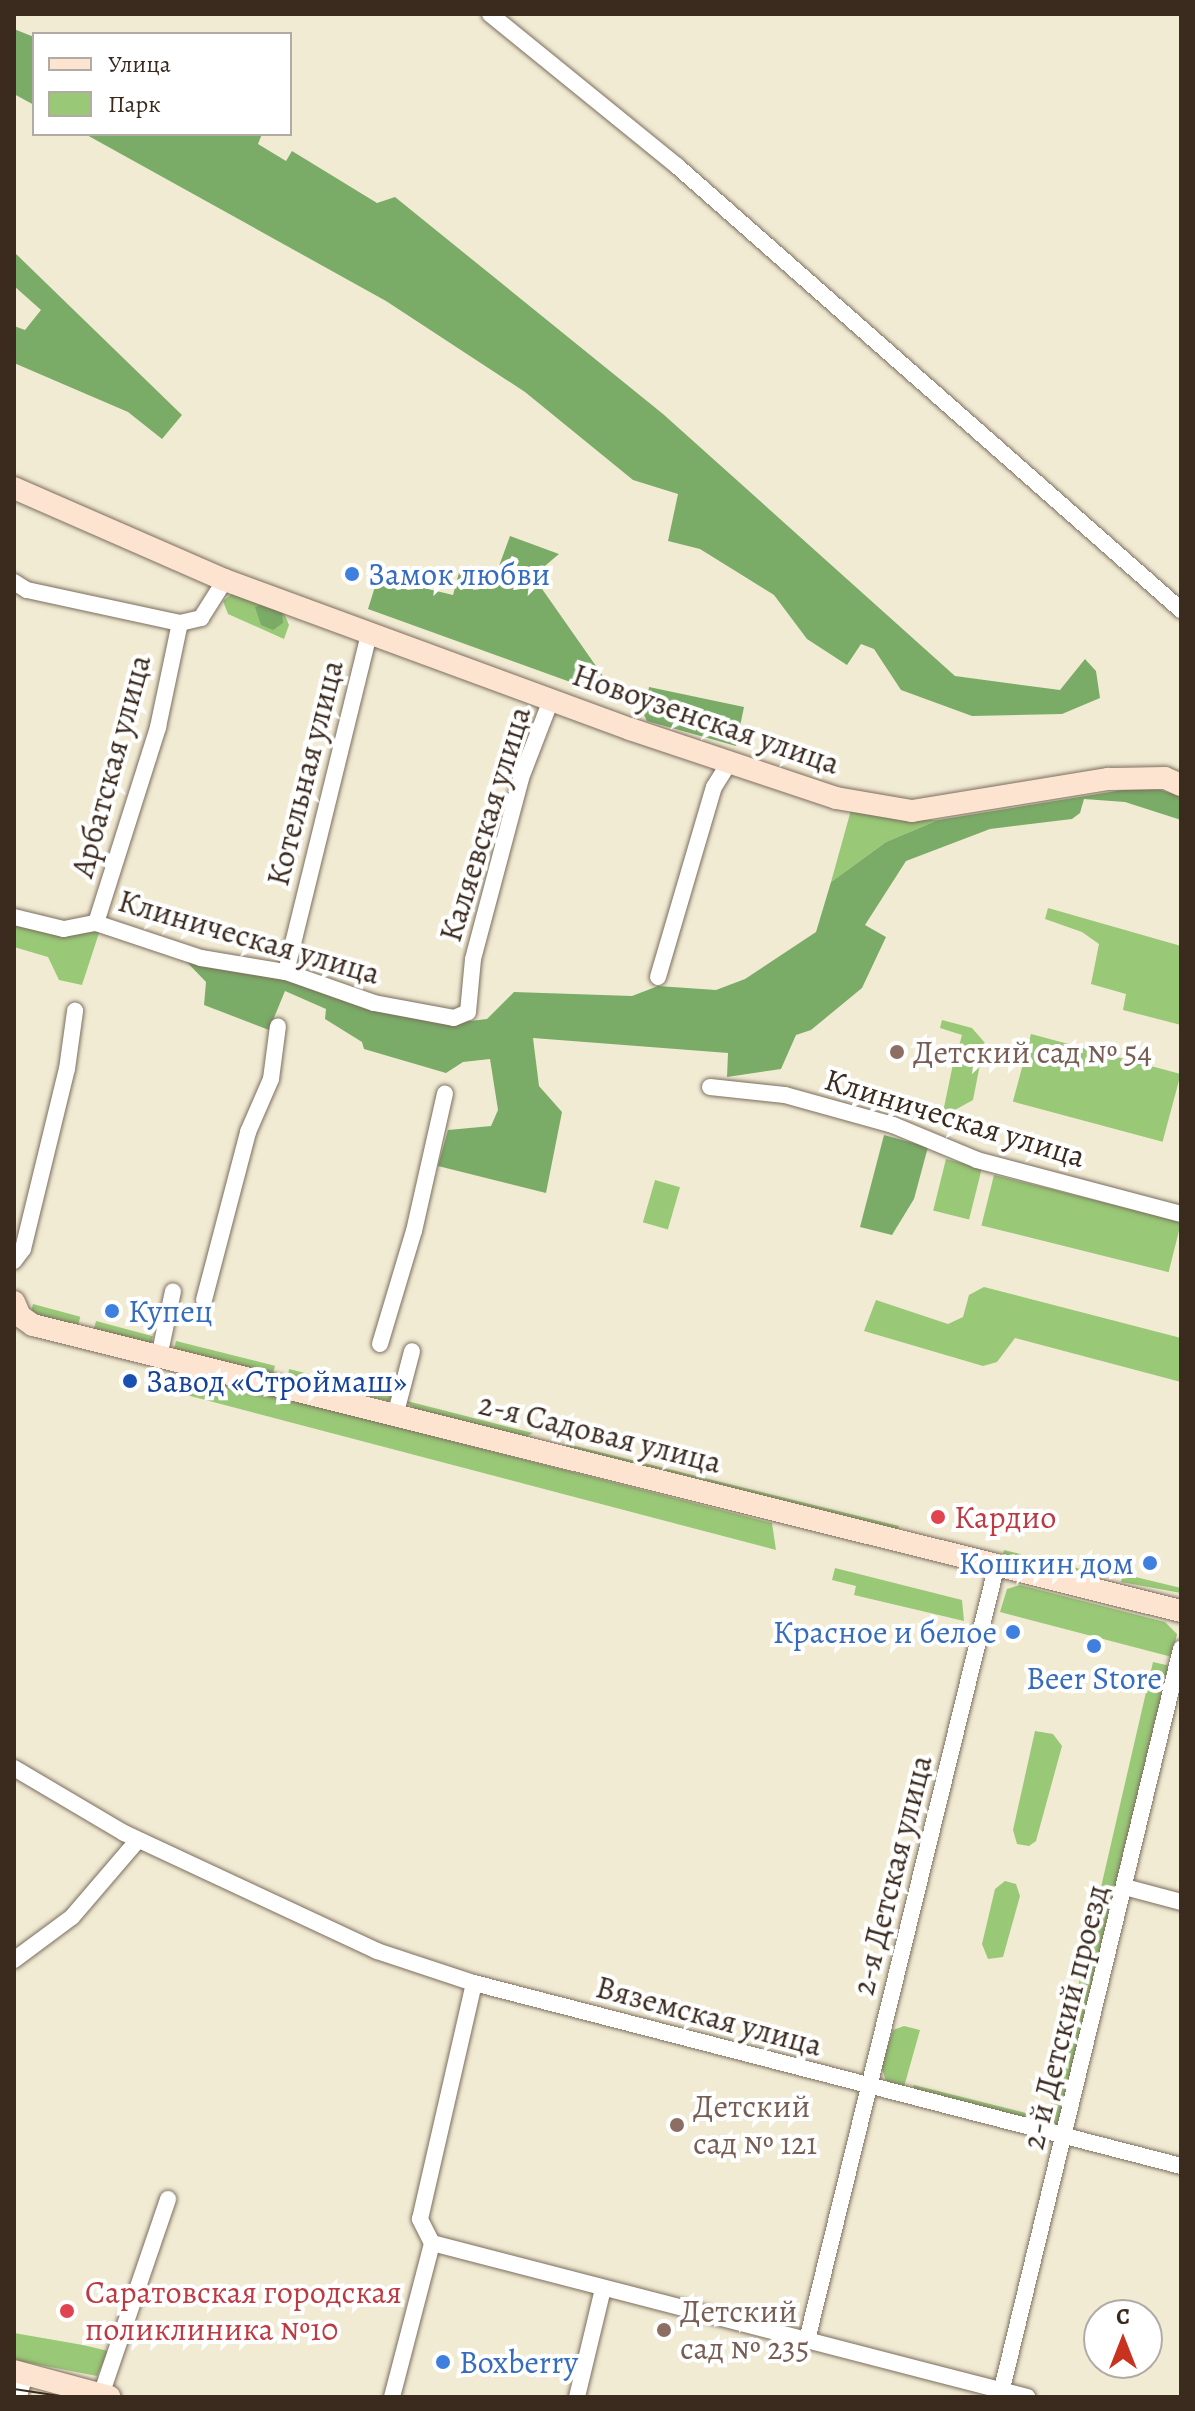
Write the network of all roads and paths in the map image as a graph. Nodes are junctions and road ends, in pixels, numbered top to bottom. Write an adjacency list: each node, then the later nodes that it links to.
1 (490, 14): 5 (street)
2 (14, 488): 3 (street, Новоузенская улица)
3 (225, 580): 6 (street); 7 (street, Новоузенская улица)
4 (15, 584): 6 (street)
5 (1181, 610)
6 (180, 623): 12 (street, Арбатская улица)
7 (369, 633): 8 (street, Новоузенская улица); 13 (street, Котельная улица)
8 (551, 700): 9 (street, Новоузенская улица); 16 (street, Каляевская улица)
9 (729, 763): 10 (street, Новоузенская улица); 14 (street)
10 (1181, 785)
11 (14, 917): 12 (street, Клиническая улица)
12 (96, 923): 13 (street, Клиническая улица)
13 (286, 972): 16 (street, Клиническая улица)
14 (658, 977)
15 (75, 1011): 21 (street)
16 (468, 1012)
17 (278, 1026): 23 (street)
18 (710, 1087): 20 (street, Клиническая улица)
19 (445, 1093): 25 (street)
20 (1181, 1214)
21 (14, 1261)
22 (173, 1291): 27 (street)
23 (204, 1300)
24 (16, 1313): 27 (street, 2-я Садовая улица)
25 (380, 1344)
26 (412, 1351): 28 (street)
27 (159, 1357): 28 (street, 2-я Садовая улица)
28 (395, 1416): 29 (street, 2-я Садовая улица)
29 (997, 1564): 30 (street, 2-я Садовая улица); 38 (street, 2-я Детская улица)
30 (1181, 1611)
31 (1181, 1649): 34 (street, 2-й Детский проезд)
32 (14, 1768): 33 (street, Вяземская улица)
33 (138, 1840): 36 (street); 37 (street, Вяземская улица)
34 (1125, 1887): 35 (street); 39 (street, 2-й Детский проезд)
35 (1181, 1902)
36 (14, 1960)
37 (474, 1983): 38 (street, Вяземская улица); 42 (street)
38 (866, 2086): 39 (street, Вяземская улица); 44 (street, 2-я Детская улица)
39 (1064, 2138): 40 (street, Вяземская улица); 47 (street, 2-й Детский проезд)
40 (1181, 2166)
41 (168, 2199): 46 (street)
42 (432, 2243): 43 (street); 49 (street)
43 (603, 2289): 44 (street); 50 (street)
44 (807, 2340): 47 (street)
45 (19, 2372): 46 (street); 48 (street)
46 (106, 2394)
47 (1000, 2394): 51 (street)
48 (19, 2397)
49 (392, 2397)
50 (577, 2397)
51 (1027, 2397)

